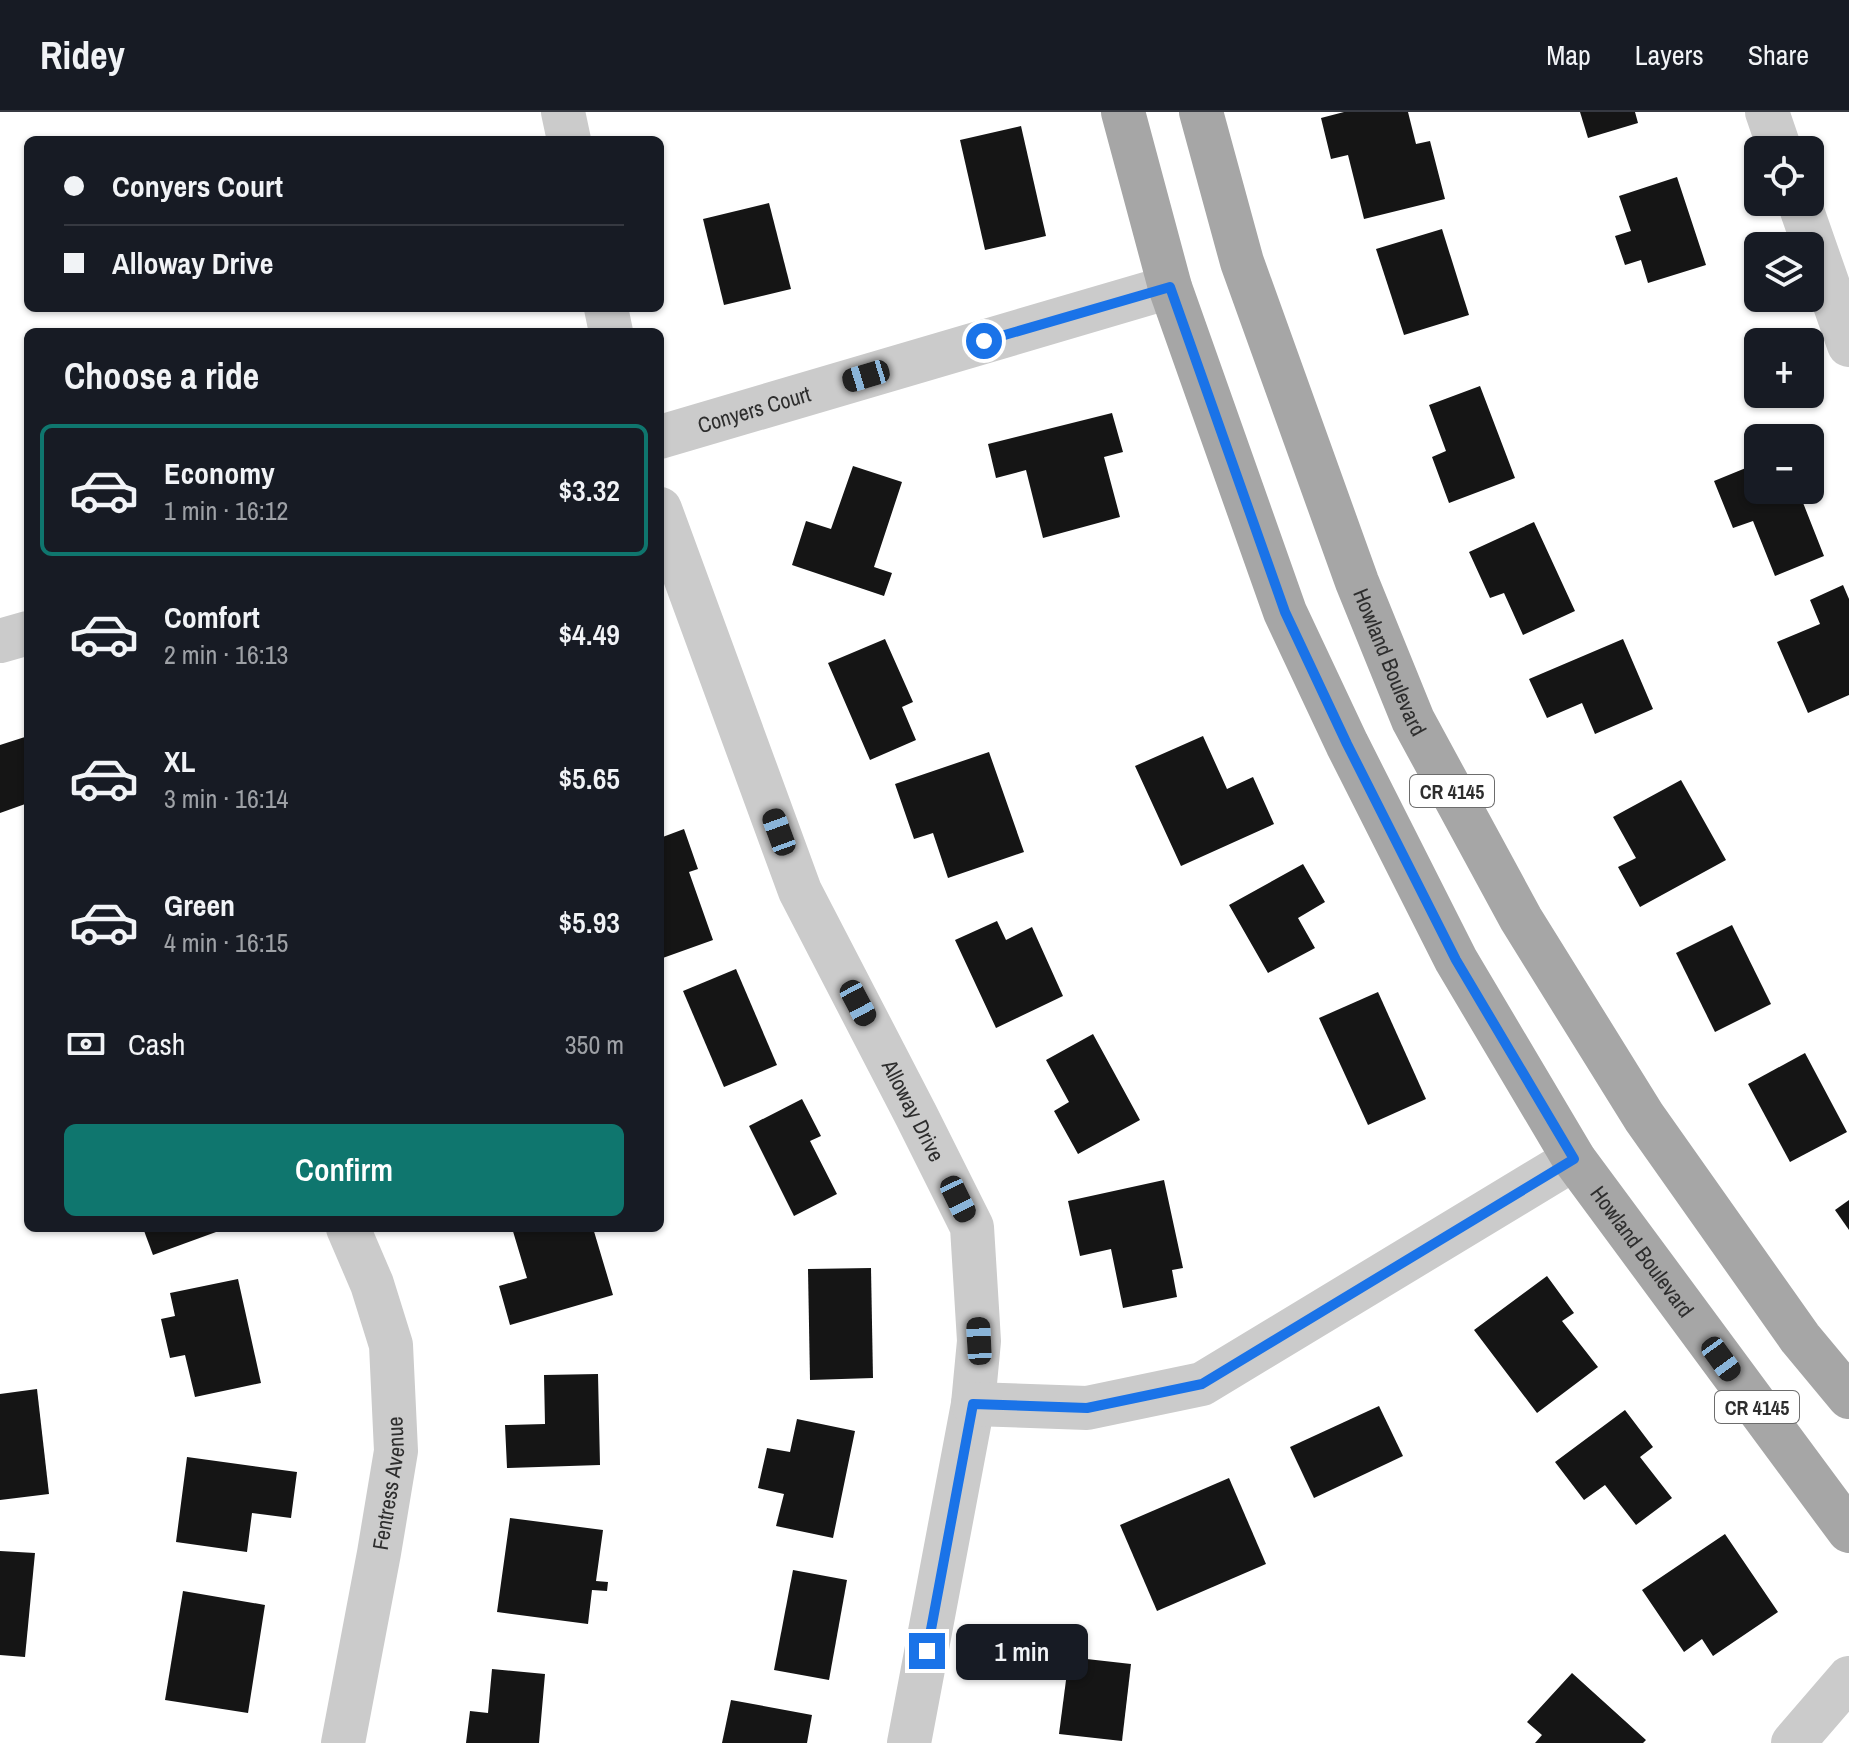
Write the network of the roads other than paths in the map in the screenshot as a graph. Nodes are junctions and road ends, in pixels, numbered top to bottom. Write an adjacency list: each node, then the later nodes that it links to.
1 (563, 112): 5 (street)
2 (1123, 112): 8 (main road, Howland Boulevard / CR 4145)
3 (1201, 112): 16 (main road, Howland Boulevard / CR 4145)
4 (1767, 112): 6 (street)
5 (568, 136)
6 (1775, 136)
7 (1804, 216): 9 (street)
8 (1170, 287): 10 (street, Conyers Court); 14 (main road, Howland Boulevard / CR 4145)
9 (1849, 345)
10 (664, 436)
11 (664, 520): 17 (street, Alloway Drive)
12 (24, 634): 13 (street)
13 (0, 641)
14 (1574, 1159): 17 (street); 18 (main road, Howland Boulevard / CR 4145)
15 (350, 1232): 20 (street, Fentress Avenue)
16 (1849, 1397)
17 (973, 1404): 21 (street, Alloway Drive)
18 (1842, 1513)
19 (1849, 1678): 22 (street)
20 (343, 1743)
21 (909, 1743)
22 (1793, 1743)

